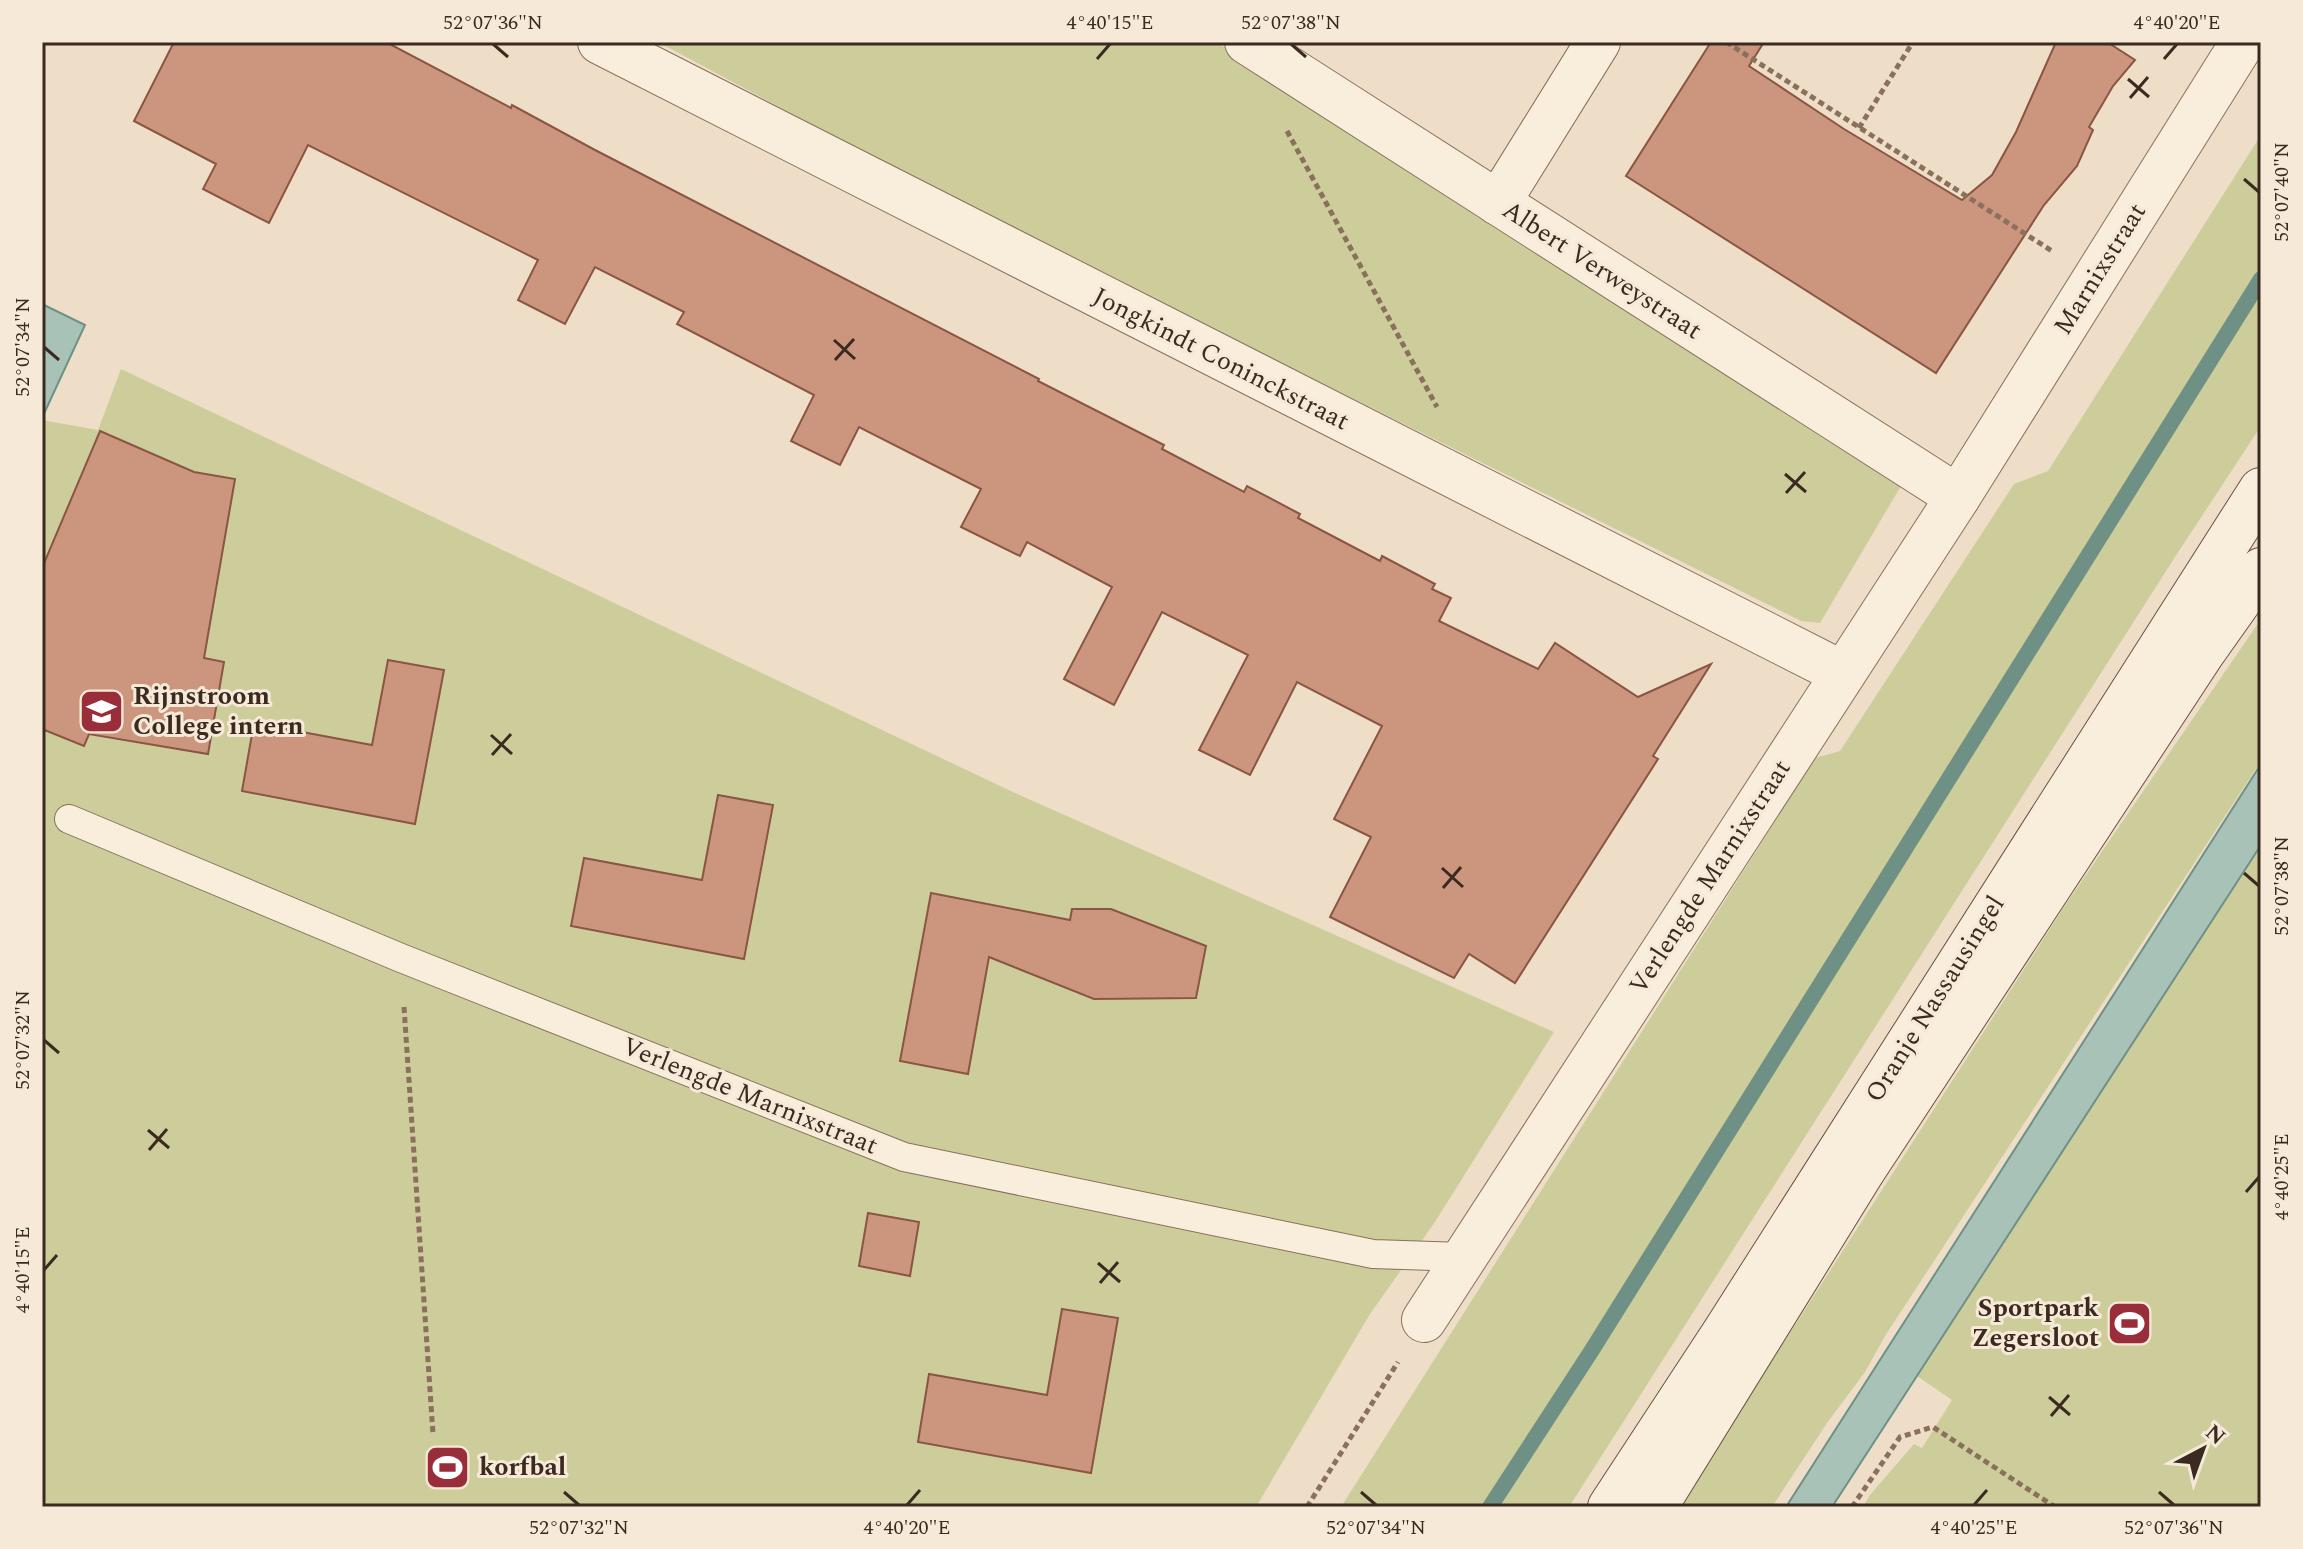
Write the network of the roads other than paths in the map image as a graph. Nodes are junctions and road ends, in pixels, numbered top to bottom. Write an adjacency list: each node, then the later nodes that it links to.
1 (600, 42): 9 (street, Jongkindt Coninckstraat)
2 (1247, 42): 5 (street, Albert Verweystraat)
3 (1598, 42): 5 (street)
4 (2243, 42): 7 (street, Marnixstraat)
5 (1498, 203): 7 (street, Albert Verweystraat)
6 (2261, 490): 13 (street, Oranje Nassausingel)
7 (1958, 497): 9 (street, Verlengde Marnixstraat)
8 (2261, 570): 14 (street, Oranje Nassausingel)
9 (1842, 673): 11 (street, Verlengde Marnixstraat)
10 (69, 819): 11 (lane, Verlengde Marnixstraat)
11 (1463, 1257): 12 (street, Verlengde Marnixstraat)
12 (1424, 1320)
13 (1610, 1507)
14 (1655, 1507)

